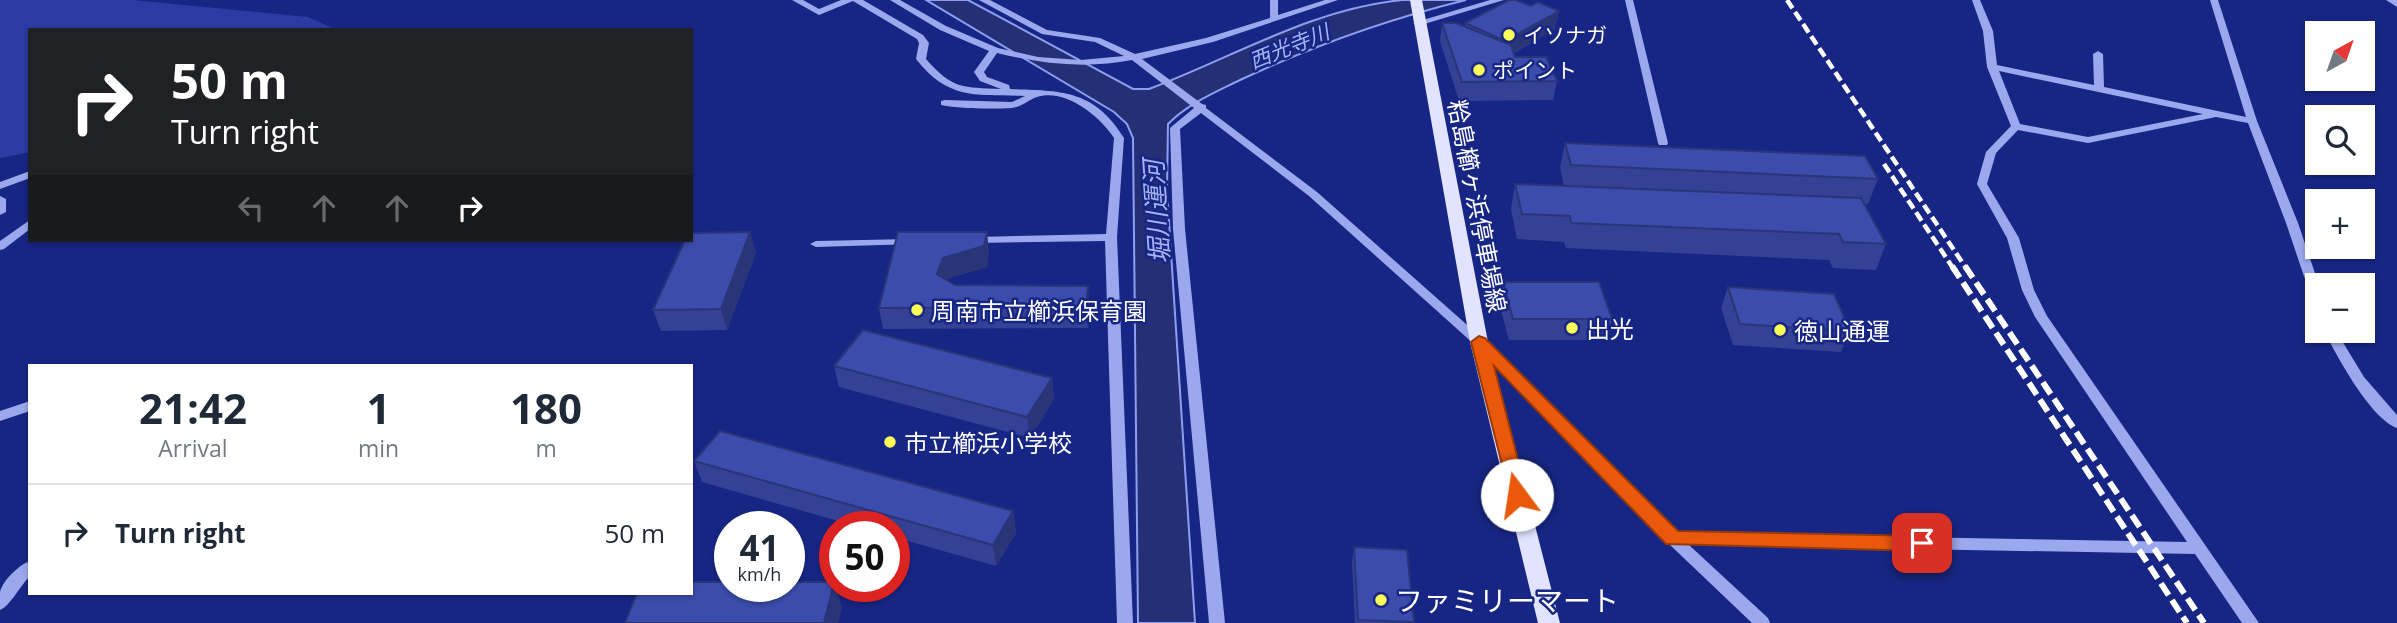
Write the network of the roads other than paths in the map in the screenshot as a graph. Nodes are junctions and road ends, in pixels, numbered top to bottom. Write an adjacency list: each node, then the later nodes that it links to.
1 (796, 0): 2 (street)
2 (849, 0)
3 (857, 0): 22 (street)
4 (894, 0): 17 (street)
5 (983, 0): 19 (street)
6 (1274, 0): 15 (street)
7 (1334, 0): 15 (street)
8 (1416, 0): 16 (main road, 粭島櫛ヶ浜停車場線)
9 (1500, 0): 16 (street)
10 (1629, 0): 28 (street)
11 (1976, 0): 20 (street)
12 (2214, 0): 26 (street)
13 (2390, 0): 14 (street)
14 (2397, 4)
15 (1274, 18): 19 (street)
16 (1419, 23): 40 (main road, 粭島櫛ヶ浜停車場線)
17 (995, 50): 19 (street); 22 (street)
18 (2098, 54): 21 (street)
19 (1135, 58): 24 (street)
20 (1992, 67): 21 (street); 27 (street)
21 (2099, 89): 25 (street)
22 (1035, 93): 23 (street); 34 (street)
23 (945, 103)
24 (1202, 107): 40 (street); 50 (street)
25 (2219, 114): 26 (street); 27 (street)
26 (2252, 121): 39 (street)
27 (2016, 127): 46 (street)
28 (1663, 143)
29 (28, 175): 30 (street)
30 (0, 186)
31 (0, 200): 32 (street)
32 (0, 212)
33 (28, 225): 38 (street)
34 (1111, 237): 35 (street); 49 (street)
35 (964, 241)
36 (923, 242): 37 (street)
37 (816, 244)
38 (0, 247)
39 (2309, 273)
40 (1479, 342): 45 (street); 51 (main road, 粭島櫛ヶ浜停車場線)
41 (2336, 343): 44 (street)
42 (28, 407): 43 (street)
43 (0, 416)
44 (2397, 424)
45 (1673, 538): 46 (street); 52 (street)
46 (2198, 548): 53 (street)
47 (28, 569): 48 (street)
48 (0, 604)
49 (1125, 623)
50 (1216, 623)
51 (1549, 623)
52 (1762, 623)
53 (2251, 623)

